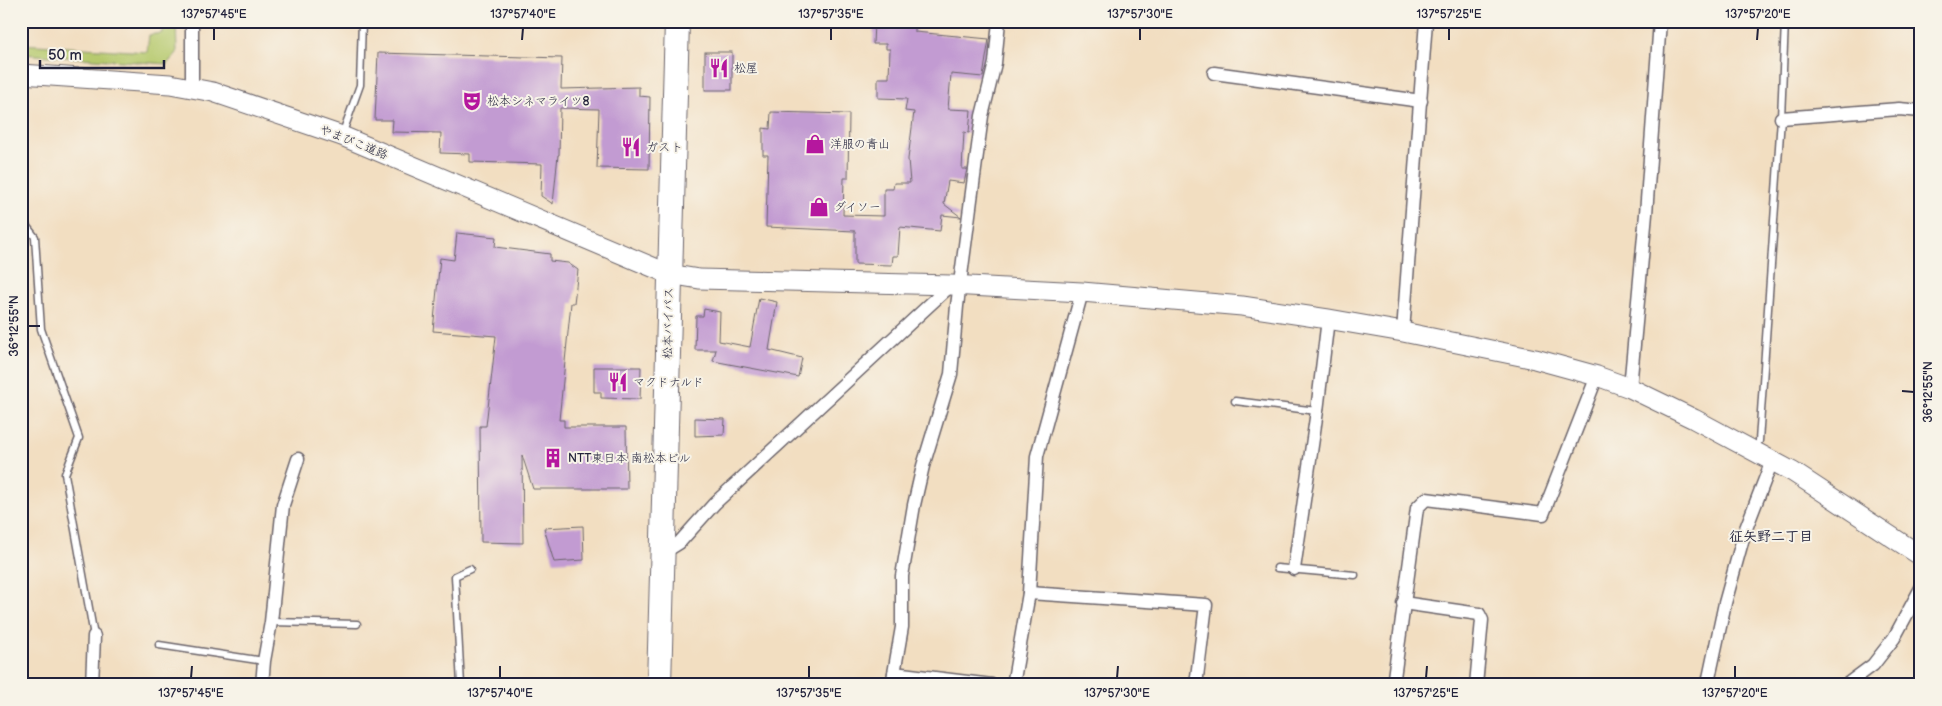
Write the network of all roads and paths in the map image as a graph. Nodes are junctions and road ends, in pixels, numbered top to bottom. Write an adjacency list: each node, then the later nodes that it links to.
1 (192, 21): 10 (street)
2 (362, 21): 14 (lane)
3 (677, 21): 16 (highway, 松本バイパス)
4 (999, 21): 17 (street)
5 (1426, 21): 11 (street)
6 (1660, 21): 22 (street)
7 (1786, 21): 13 (lane)
8 (1214, 73): 11 (street)
9 (21, 74): 10 (street, やまびこ道路)
10 (192, 88): 14 (street, やまびこ道路)
11 (1420, 101): 20 (street)
12 (1921, 111): 13 (street)
13 (1781, 118): 25 (lane)
14 (342, 136): 16 (street, やまびこ道路)
15 (21, 218): 39 (lane)
16 (669, 274): 17 (street, やまびこ道路); 28 (highway, 松本バイパス)
17 (956, 285): 18 (street, やまびこ道路); 28 (street); 42 (street)
18 (1082, 292): 19 (street, やまびこ道路); 35 (street)
19 (1328, 319): 20 (street, やまびこ道路); 24 (street)
20 (1403, 332): 21 (street, やまびこ道路)
21 (1597, 376): 22 (street, やまびこ道路); 36 (street)
22 (1630, 388): 27 (street, やまびこ道路)
23 (1235, 401): 24 (lane)
24 (1317, 411): 32 (street)
25 (1759, 441)
26 (298, 459): 37 (street)
27 (1772, 460): 29 (street, やまびこ道路); 52 (street)
28 (663, 553): 46 (highway, 松本バイパス)
29 (1921, 556)
30 (1277, 568): 32 (lane)
31 (470, 569): 45 (lane)
32 (1294, 569): 33 (lane)
33 (1355, 575)
34 (1921, 588): 53 (street)
35 (1029, 593): 48 (street); 49 (street)
36 (1403, 603): 50 (street); 51 (street)
37 (272, 622): 38 (lane); 41 (street)
38 (357, 624)
39 (94, 636): 43 (street)
40 (159, 645): 41 (lane)
41 (264, 661): 44 (street)
42 (893, 679): 47 (street)
43 (92, 685)
44 (262, 685)
45 (461, 685)
46 (659, 685)
47 (992, 685)
48 (1013, 685)
49 (1196, 685)
50 (1393, 685)
51 (1476, 685)
52 (1709, 685)
53 (1846, 685)

